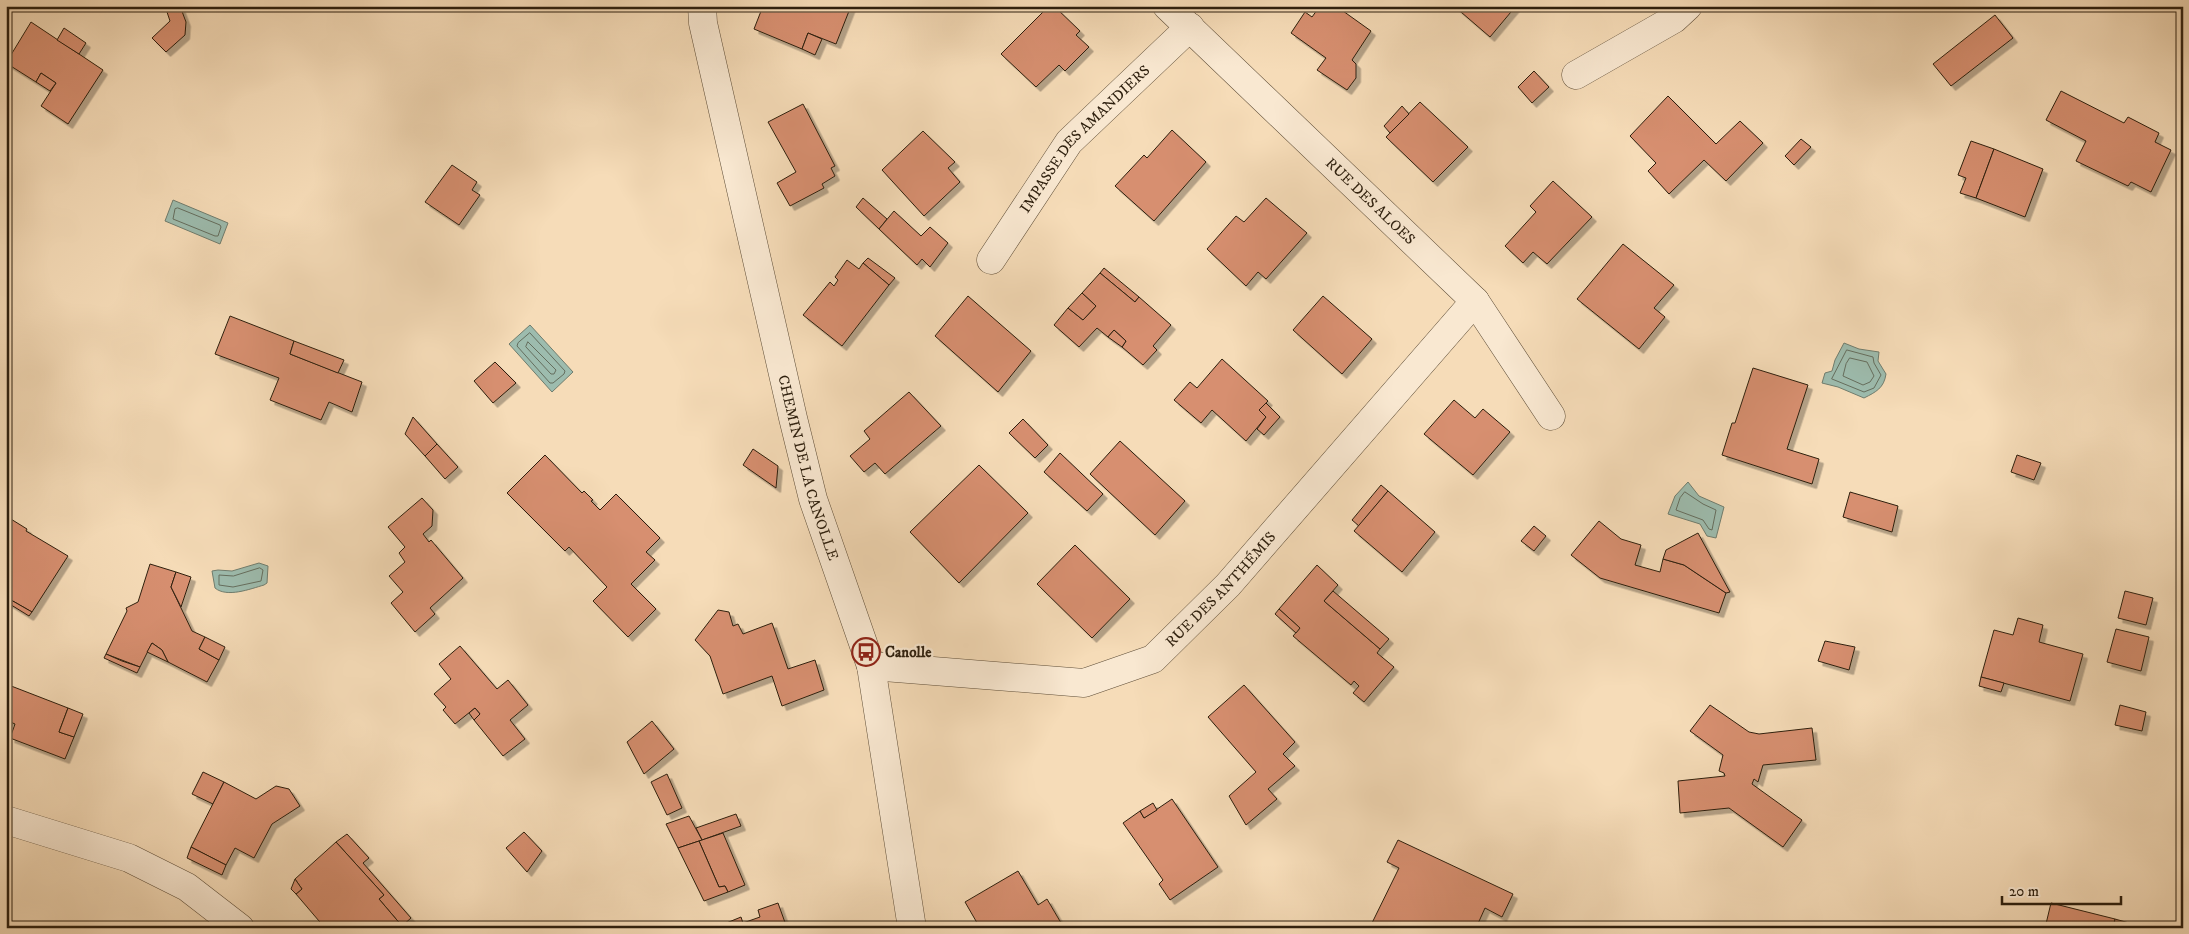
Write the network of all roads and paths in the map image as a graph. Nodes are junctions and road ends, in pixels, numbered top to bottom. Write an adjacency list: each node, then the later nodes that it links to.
1 (702, 6): 9 (street, CHEMIN DE LA CANOLLE)
2 (1167, 6): 4 (street, RUE DES ALOES)
3 (1674, 11): 5 (street)
4 (1190, 28): 6 (street, IMPASSE DES AMANDIERS); 7 (street, RUE DES ALOES)
5 (1576, 75)
6 (990, 260)
7 (1475, 301): 8 (street, RUE DES ALOES); 9 (street, RUE DES ANTHÉMIS)
8 (1552, 416)
9 (871, 666): 12 (street, CHEMIN DE LA CANOLLE)
10 (6, 820): 11 (street)
11 (240, 928)
12 (912, 928)

